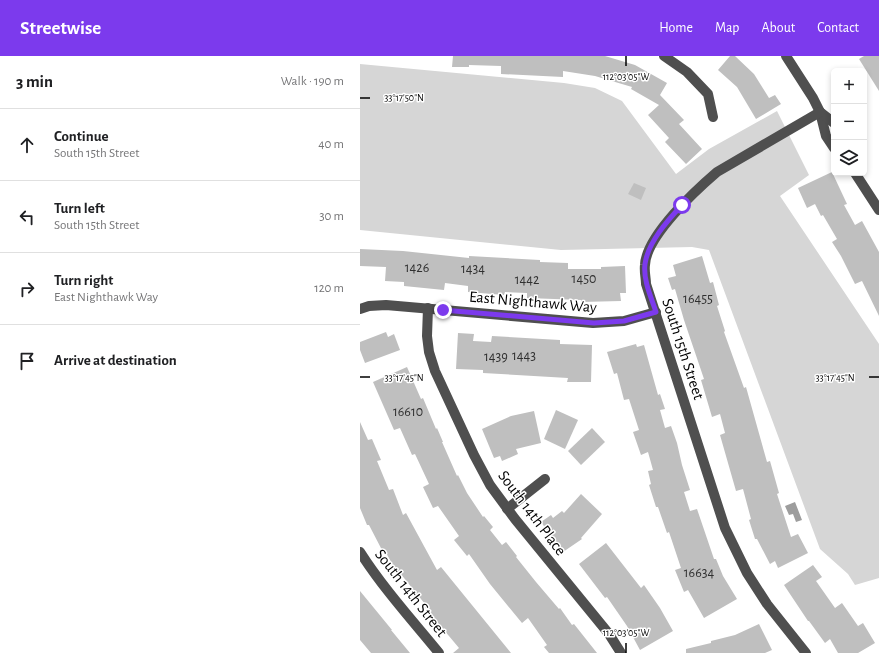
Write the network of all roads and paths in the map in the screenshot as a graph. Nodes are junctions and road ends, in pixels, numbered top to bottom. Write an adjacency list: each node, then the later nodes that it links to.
1 (664, 56): 4 (street)
2 (786, 56): 3 (street)
3 (820, 112): 5 (street); 6 (street); 11 (street, South 15th Street)
4 (713, 117)
5 (831, 121)
6 (831, 143)
7 (858, 176): 8 (street)
8 (879, 210)
9 (428, 308): 10 (street, East Nighthawk Way); 11 (street, East Nighthawk Way); 13 (street, South 14th Place)
10 (360, 309)
11 (656, 312): 17 (street, South 15th Street)
12 (545, 480): 13 (street)
13 (507, 509): 16 (street, South 14th Place)
14 (360, 552): 15 (street, South 14th Street)
15 (439, 653)
16 (621, 653)
17 (806, 653)

